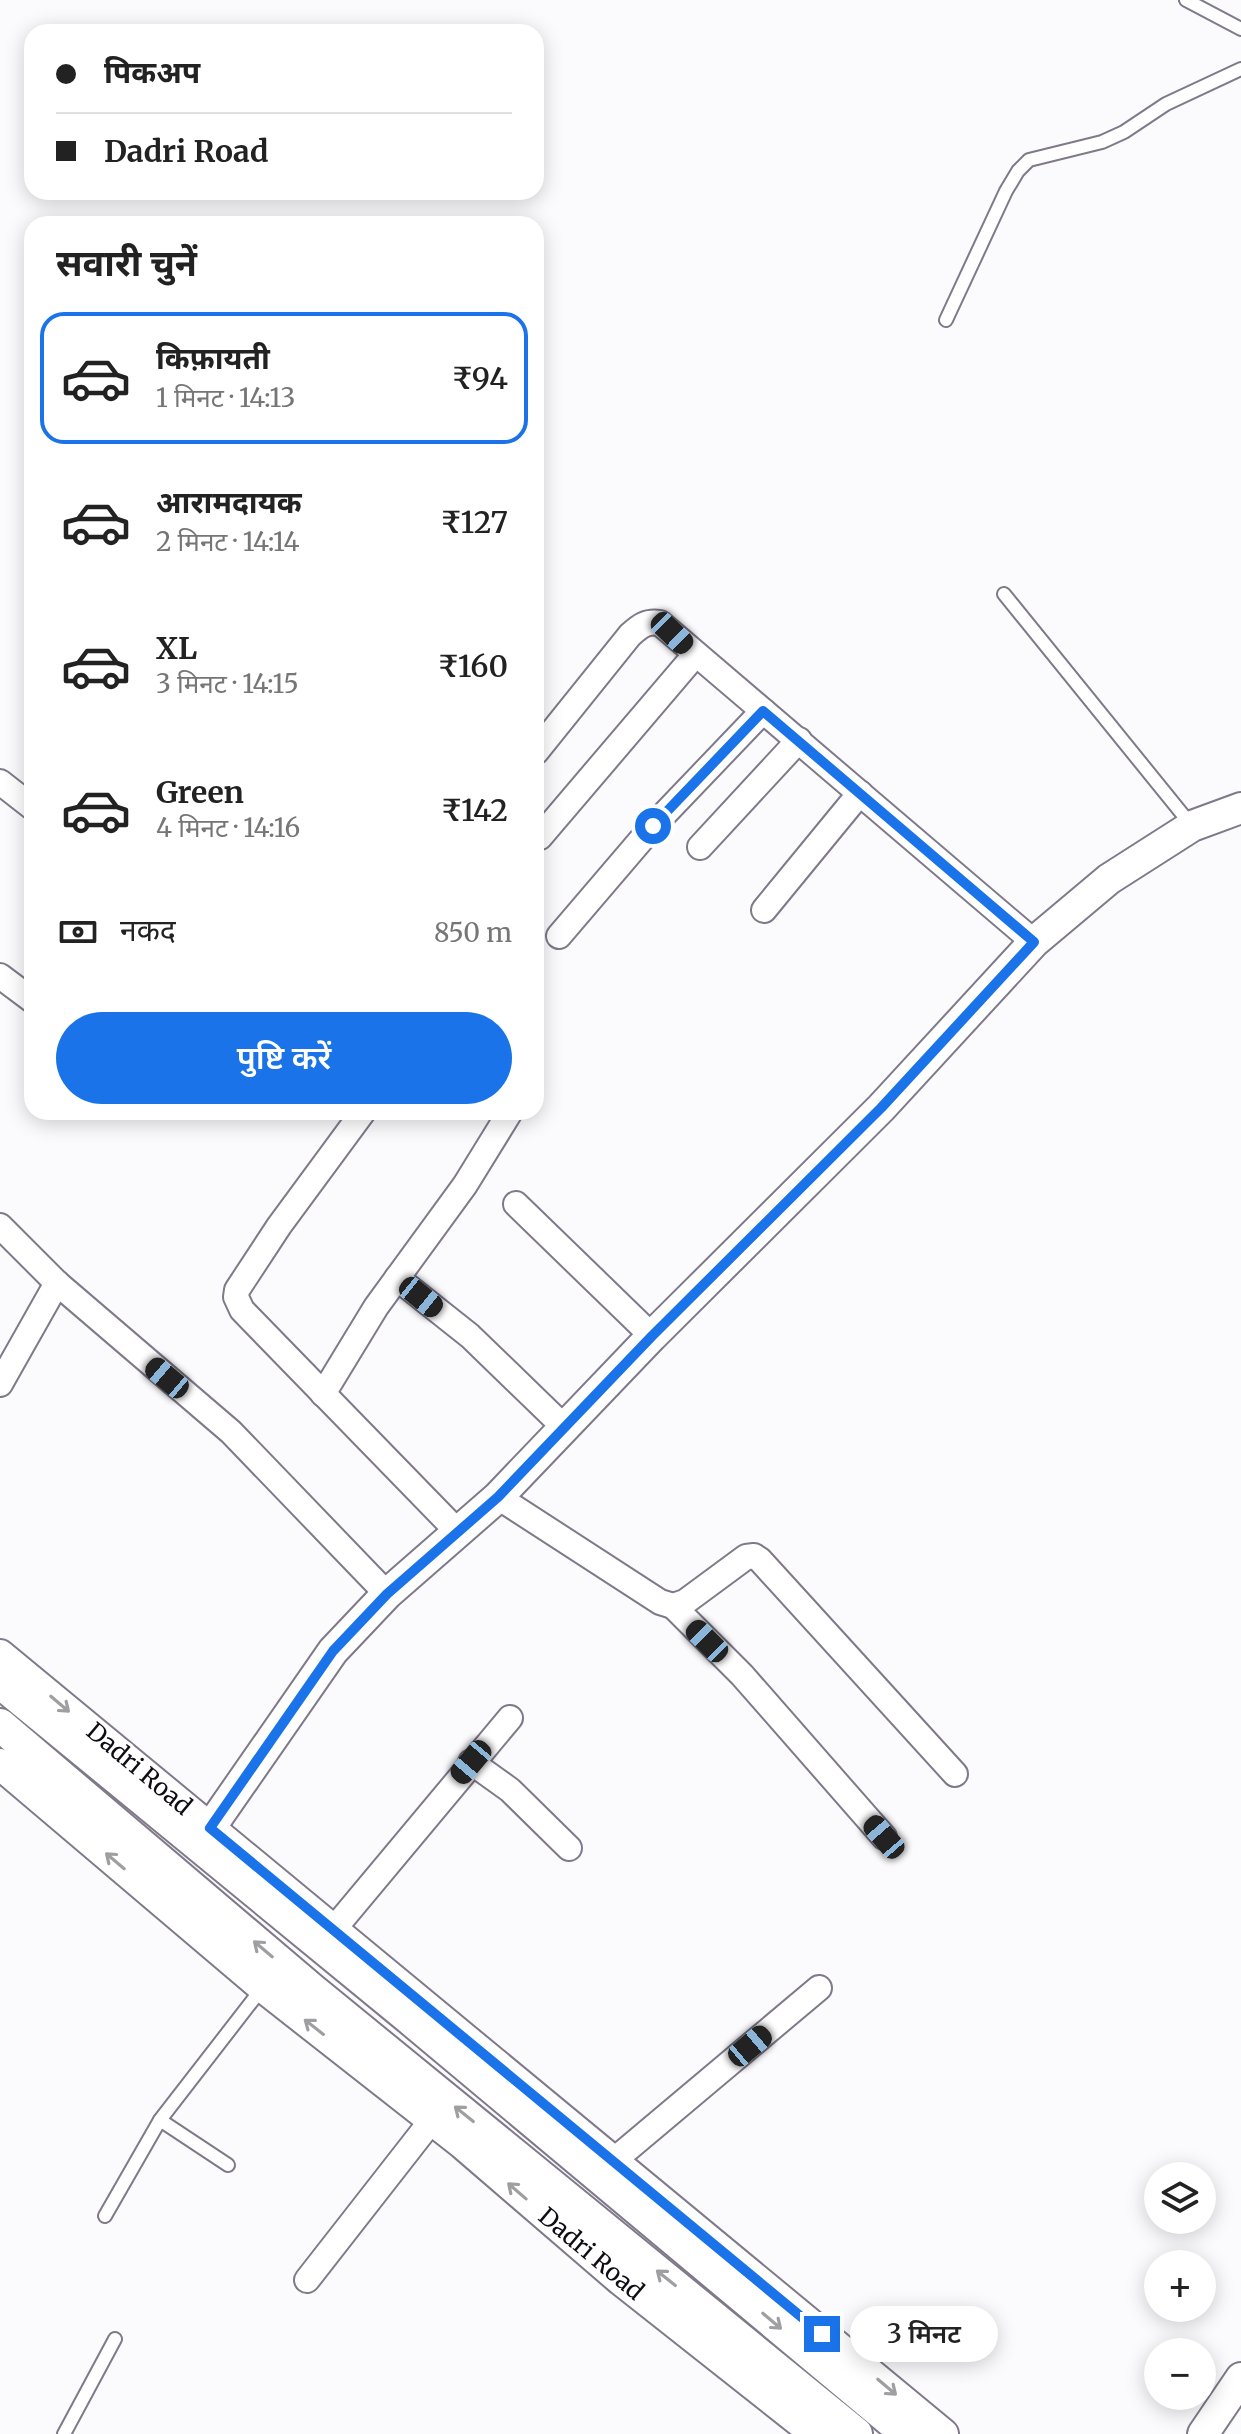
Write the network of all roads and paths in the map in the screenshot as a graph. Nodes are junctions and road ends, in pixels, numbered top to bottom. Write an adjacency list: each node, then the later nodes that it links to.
1 (1186, 0): 2 (lane)
2 (1241, 29)
3 (1241, 69): 4 (lane)
4 (946, 320)
5 (1004, 594): 14 (lane)
6 (695, 655): 7 (street); 9 (street); 15 (street)
7 (763, 711): 8 (street); 18 (street)
8 (799, 740): 11 (street); 16 (street)
9 (544, 742)
10 (0, 782): 12 (street)
11 (860, 793): 17 (street); 19 (street)
12 (24, 801)
13 (1241, 808): 14 (street)
14 (1192, 826): 19 (street)
15 (544, 832)
16 (700, 847)
17 (764, 910)
18 (559, 936)
19 (1034, 942): 28 (street)
20 (0, 976): 21 (street)
21 (24, 994)
22 (357, 1120): 30 (street)
23 (505, 1120): 26 (street)
24 (516, 1204): 28 (street)
25 (0, 1226): 27 (street)
26 (397, 1278): 30 (street); 31 (street)
27 (57, 1283): 29 (street); 34 (street)
28 (652, 1336): 31 (street)
29 (0, 1384)
30 (323, 1394): 33 (street)
31 (565, 1428): 32 (street)
32 (498, 1497): 33 (street); 35 (street)
33 (457, 1531): 34 (street)
34 (387, 1594): 43 (street)
35 (673, 1606): 42 (street); 44 (street)
36 (0, 1655): 43 (street, Dadri Road, one-way to 43)
37 (0, 1682): 60 (main road, one-way to 60)
38 (510, 1718): 40 (street)
39 (0, 1725): 59 (main road, one-way to 39)
40 (471, 1762): 45 (street); 46 (street)
41 (0, 1764): 47 (street, Dadri Road, one-way to 41)
42 (955, 1774)
43 (210, 1828): 46 (street, Dadri Road)
44 (884, 1837)
45 (569, 1848)
46 (333, 1930): 51 (street, Dadri Road)
47 (263, 1987): 49 (lane); 50 (street, Dadri Road, one-way to 47)
48 (819, 1988): 51 (street)
49 (160, 2120): 52 (lane); 53 (lane)
50 (432, 2120): 54 (street); 58 (street, Dadri Road, one-way to 50)
51 (612, 2162): 61 (street, Dadri Road, one-way to 61)
52 (228, 2165)
53 (105, 2216)
54 (307, 2280)
55 (115, 2339): 57 (lane)
56 (1241, 2378): 62 (street)
57 (64, 2434)
58 (816, 2434)
59 (856, 2434)
60 (907, 2434)
61 (943, 2434)
62 (1203, 2434)

